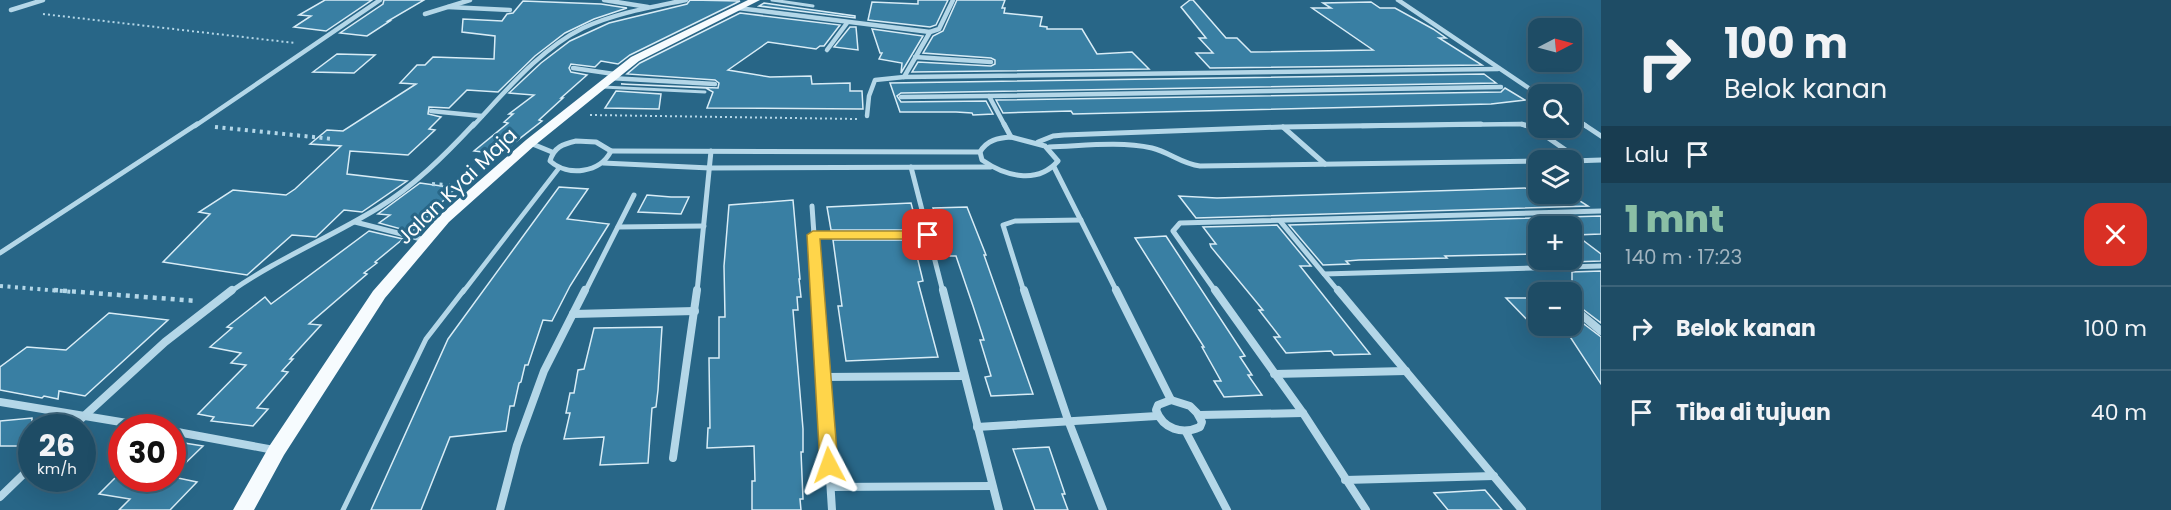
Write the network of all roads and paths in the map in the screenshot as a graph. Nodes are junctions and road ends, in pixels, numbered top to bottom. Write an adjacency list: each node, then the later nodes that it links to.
1 (43, 0): 14 (street)
2 (380, 0): 19 (street)
3 (470, 0): 11 (street)
4 (604, 0): 12 (street)
5 (686, 0): 12 (street)
6 (755, 0): 13 (main road, Jalan Kyai Maja)
7 (772, 0): 10 (lane)
8 (953, 0): 18 (street)
9 (1398, 0): 24 (street)
10 (813, 6)
11 (448, 7): 15 (street); 16 (street)
12 (652, 8): 35 (street)
13 (738, 8): 17 (street); 26 (main road, Jalan Kyai Maja)
14 (11, 10): 19 (path)
15 (510, 10)
16 (425, 14)
17 (848, 22): 18 (street); 20 (street)
18 (930, 32): 21 (street)
19 (317, 45): 38 (street)
20 (827, 50)
21 (915, 57): 22 (street); 25 (street)
22 (991, 62)
23 (573, 68): 26 (street)
24 (1498, 69): 25 (street); 29 (street)
25 (904, 77): 36 (street)
26 (607, 80): 27 (street); 30 (lane); 34 (main road, Jalan Kyai Maja)
27 (715, 84)
28 (1501, 87): 32 (street)
29 (1528, 88)
30 (705, 92)
31 (901, 96): 32 (street)
32 (989, 96): 41 (street)
33 (431, 111): 35 (street)
34 (565, 114): 36 (path); 44 (main road, Jalan Kyai Maja)
35 (482, 116): 68 (street)
36 (867, 116)
37 (1582, 124): 40 (street)
38 (197, 125): 42 (path); 74 (street)
39 (1282, 127): 43 (street); 46 (street); 55 (street)
40 (1601, 136)
41 (1011, 137): 43 (street); 50 (street)
42 (333, 139)
43 (1038, 142): 45 (street)
44 (530, 143): 49 (street); 62 (main road, Jalan Kyai Maja)
45 (1049, 147): 55 (street); 60 (street)
46 (1566, 150)
47 (611, 151): 48 (street); 49 (street); 54 (street)
48 (711, 151): 50 (street); 59 (street)
49 (552, 152): 58 (street)
50 (980, 152): 56 (street)
51 (1582, 160): 52 (street)
52 (1601, 160)
53 (1528, 161): 55 (street)
54 (603, 163): 58 (street); 59 (street)
55 (1325, 164)
56 (991, 166): 57 (street); 60 (street)
57 (911, 167): 59 (street); 72 (street)
58 (559, 168): 107 (lane)
59 (710, 168): 69 (street)
60 (1054, 168): 66 (street)
61 (432, 184): 62 (path)
62 (479, 187): 73 (main road, Jalan Kyai Maja)
63 (634, 195): 70 (street)
64 (812, 206): 71 (street)
65 (1601, 211): 67 (street)
66 (1081, 220): 87 (street); 94 (street)
67 (1280, 221): 76 (street); 84 (street)
68 (355, 222): 73 (street); 78 (street)
69 (704, 226): 70 (street); 79 (street)
70 (618, 227): 80 (street)
71 (813, 235): 72 (street); 86 (street)
72 (928, 235): 85 (street)
73 (425, 240): 98 (main road, Jalan Kyai Maja)
74 (0, 253)
75 (1601, 266): 76 (street)
76 (1324, 274): 83 (street)
77 (0, 286): 78 (path)
78 (213, 303): 91 (street)
79 (695, 311): 80 (street); 99 (street)
80 (573, 314): 108 (street)
81 (1582, 315): 82 (street)
82 (1601, 331)
83 (1406, 371): 84 (street); 100 (street)
84 (1274, 374): 89 (street)
85 (964, 376): 86 (street); 95 (street)
86 (823, 378): 104 (street)
87 (1171, 400): 92 (street); 93 (street)
88 (0, 402): 90 (street)
89 (1303, 412): 92 (street); 102 (street)
90 (78, 414)
91 (85, 414)
92 (1200, 415): 96 (street)
93 (1158, 416): 94 (street); 96 (street)
94 (1068, 420): 95 (street); 111 (street)
95 (977, 427): 103 (street)
96 (1186, 432): 112 (street)
97 (186, 433): 98 (street)
98 (277, 450): 106 (main road, Jalan Kyai Maja)
99 (673, 458)
100 (1494, 476): 102 (street); 114 (street)
101 (18, 480): 105 (street)
102 (1345, 480): 113 (street)
103 (992, 486): 104 (street); 110 (street)
104 (831, 487): 109 (street)
105 (0, 497)
106 (243, 510)
107 (343, 510)
108 (500, 510)
109 (832, 510)
110 (999, 510)
111 (1102, 510)
112 (1227, 510)
113 (1366, 510)
114 (1522, 510)

